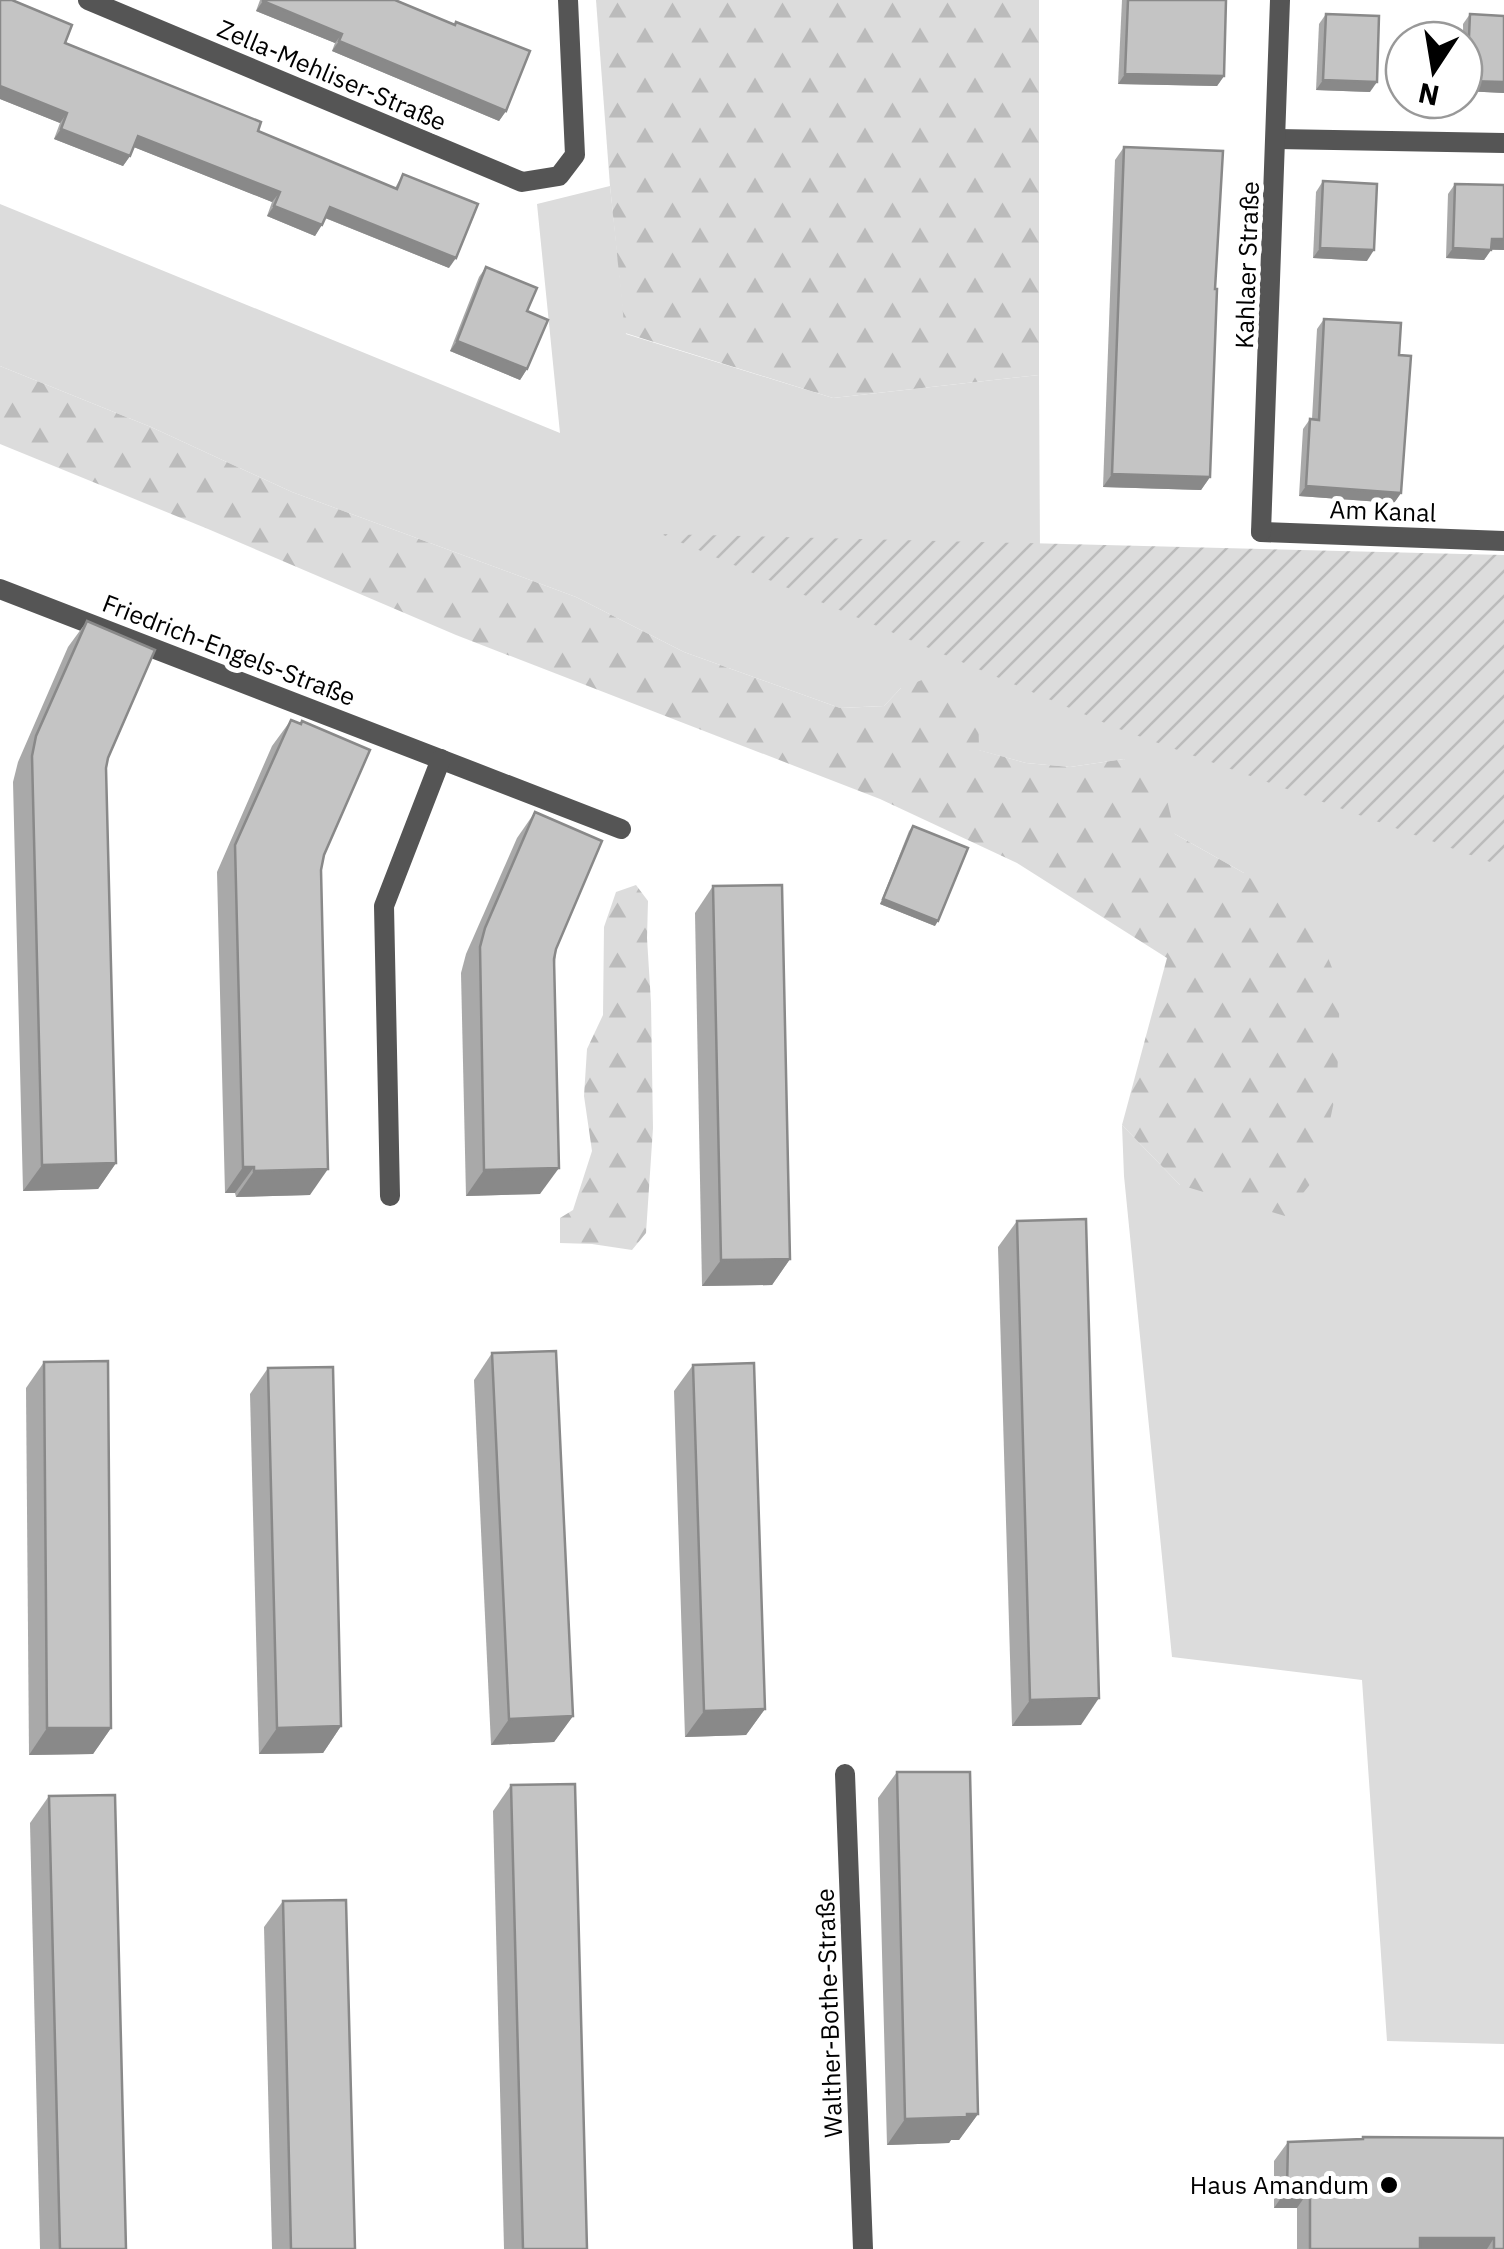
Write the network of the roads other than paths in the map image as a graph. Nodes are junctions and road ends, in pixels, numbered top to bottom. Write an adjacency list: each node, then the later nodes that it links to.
1 (88, 0): 2 (street, Zella-Mehliser-Straße)
2 (568, 0)
3 (1280, 0): 4 (street, Kahlaer Straße)
4 (1277, 139): 5 (street); 6 (street, Kahlaer Straße)
5 (1504, 144)
6 (1261, 532): 7 (street, Am Kanal)
7 (1504, 540)
8 (0, 589): 9 (street, Friedrich-Engels-Straße)
9 (440, 759): 10 (street, Friedrich-Engels-Straße); 11 (street)
10 (622, 829)
11 (390, 1196)
12 (845, 1774): 13 (street, Walther-Bothe-Straße)
13 (863, 2249)

